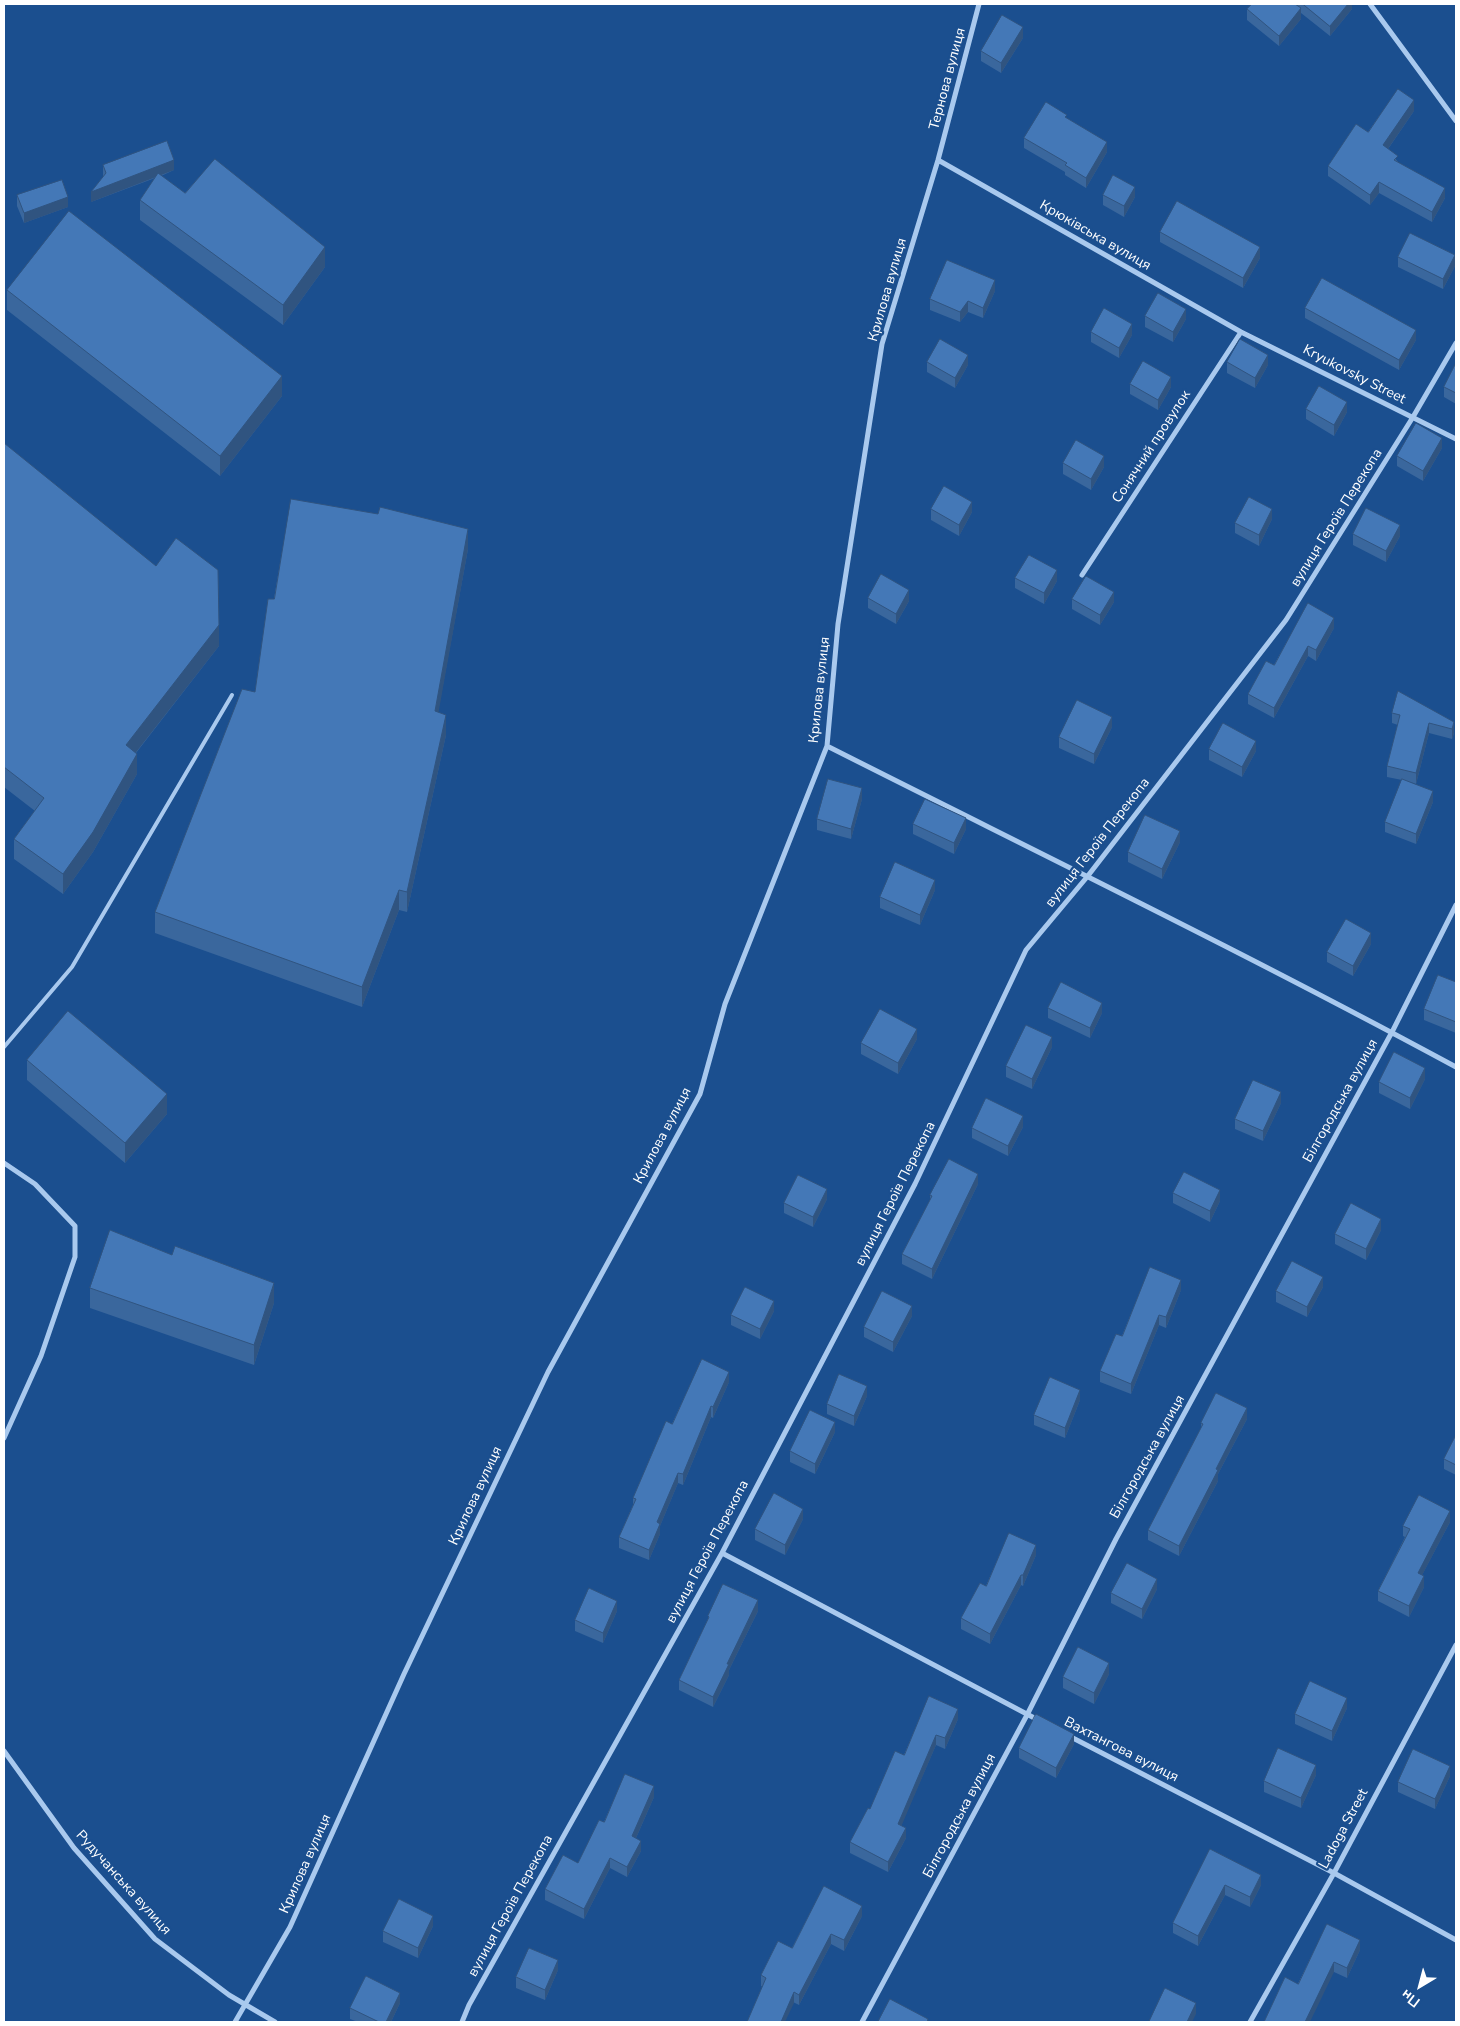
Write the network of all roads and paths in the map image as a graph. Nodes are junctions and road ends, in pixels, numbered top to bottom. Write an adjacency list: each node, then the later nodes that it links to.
1 (979, 4): 4 (street, Тернова вулиця)
2 (1370, 4): 3 (street)
3 (1456, 121)
4 (938, 160): 5 (street, Крюківська вулиця); 11 (street, Крилова вулиця)
5 (1241, 332): 7 (street, Kryukovsky Street); 9 (street, Сонячний провулок)
6 (1456, 343): 7 (street)
7 (1413, 417): 8 (street, Kryukovsky Street); 12 (street, вулиця Героїв Перекопа)
8 (1456, 439)
9 (1082, 575)
10 (232, 695): 15 (lane)
11 (827, 746): 12 (street); 27 (street, Крилова вулиця)
12 (1087, 877): 14 (street); 19 (street, вулиця Героїв Перекопа)
13 (1456, 905): 14 (street, Білгородська вулиця)
14 (1392, 1032): 16 (street); 21 (street, Білгородська вулиця)
15 (4, 1048)
16 (1456, 1067)
17 (4, 1163): 18 (street)
18 (4, 1438)
19 (722, 1552): 21 (street, Вахтангова вулиця); 30 (street, вулиця Героїв Перекопа)
20 (1456, 1645): 25 (street, Ladoga Street)
21 (1027, 1715): 22 (street, Вахтангова вулиця); 31 (street, Білгородська вулиця)
22 (1045, 1724)
23 (1062, 1733): 25 (street, Вахтангова вулиця)
24 (4, 1751): 27 (street, Рудучанська вулиця)
25 (1334, 1873): 26 (street, Вахтангова вулиця); 32 (street, Ladoga Street)
26 (1456, 1940)
27 (246, 2005): 28 (street, Крилова вулиця); 29 (street, Рудучанська вулиця)
28 (235, 2022)
29 (275, 2022)
30 (462, 2022)
31 (862, 2022)
32 (1250, 2022)

